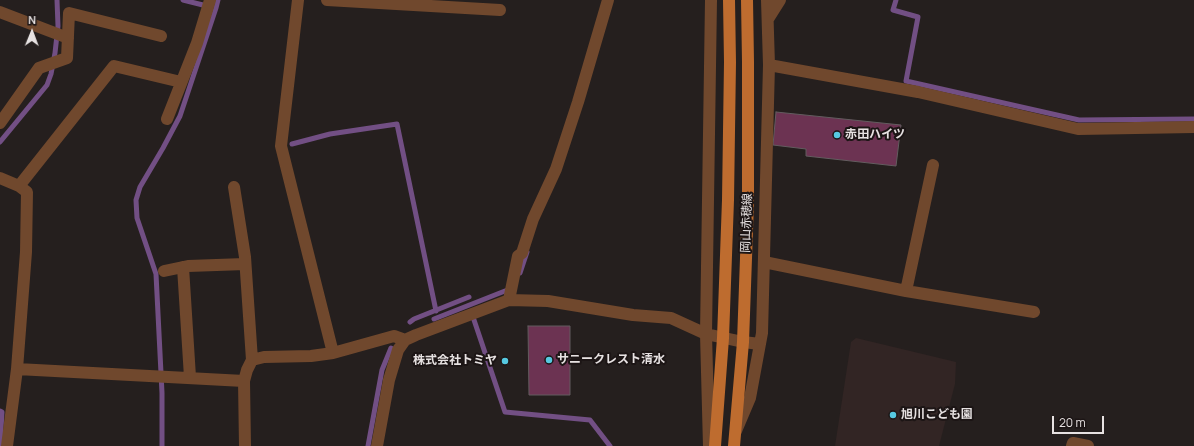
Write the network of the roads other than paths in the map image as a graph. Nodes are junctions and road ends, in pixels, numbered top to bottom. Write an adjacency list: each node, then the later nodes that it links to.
1 (298, 0): 36 (street)
2 (327, 0): 10 (street)
3 (608, 0): 29 (street)
4 (711, 0): 31 (street)
5 (729, 0): 32 (main road, 岡山赤穂線)
6 (747, 0): 34 (main road, 岡山赤穂線)
7 (767, 0): 12 (street)
8 (780, 0): 12 (street)
9 (209, 3): 16 (street)
10 (500, 10)
11 (0, 12): 13 (street)
12 (768, 19): 15 (street)
13 (61, 35): 14 (street); 18 (street)
14 (161, 36)
15 (769, 65): 19 (street); 24 (street)
16 (181, 82): 17 (street); 22 (street)
17 (167, 119)
18 (0, 123)
19 (1194, 127)
20 (934, 165): 28 (street)
21 (0, 178): 22 (street)
22 (19, 186): 38 (street)
23 (234, 187): 25 (street)
24 (764, 262): 28 (street); 35 (street)
25 (245, 264): 26 (street); 37 (street)
26 (183, 267): 27 (street); 39 (street)
27 (164, 271)
28 (906, 292): 30 (street)
29 (510, 293): 31 (street); 33 (street)
30 (1034, 312)
31 (706, 334): 32 (street); 45 (street)
32 (722, 338): 34 (street); 46 (main road, 岡山赤穂線)
33 (405, 340): 36 (street); 44 (street)
34 (742, 342): 35 (street); 41 (main road, 岡山赤穂線)
35 (760, 344): 41 (street)
36 (333, 352): 37 (street)
37 (252, 360): 40 (street)
38 (17, 369): 39 (street); 42 (street)
39 (190, 377): 40 (street)
40 (244, 381): 43 (street)
41 (735, 434): 47 (main road, 岡山赤穂線)
42 (7, 446)
43 (245, 446)
44 (377, 446)
45 (709, 446)
46 (714, 446)
47 (734, 446)
48 (1072, 446): 49 (street)
49 (1088, 446)

